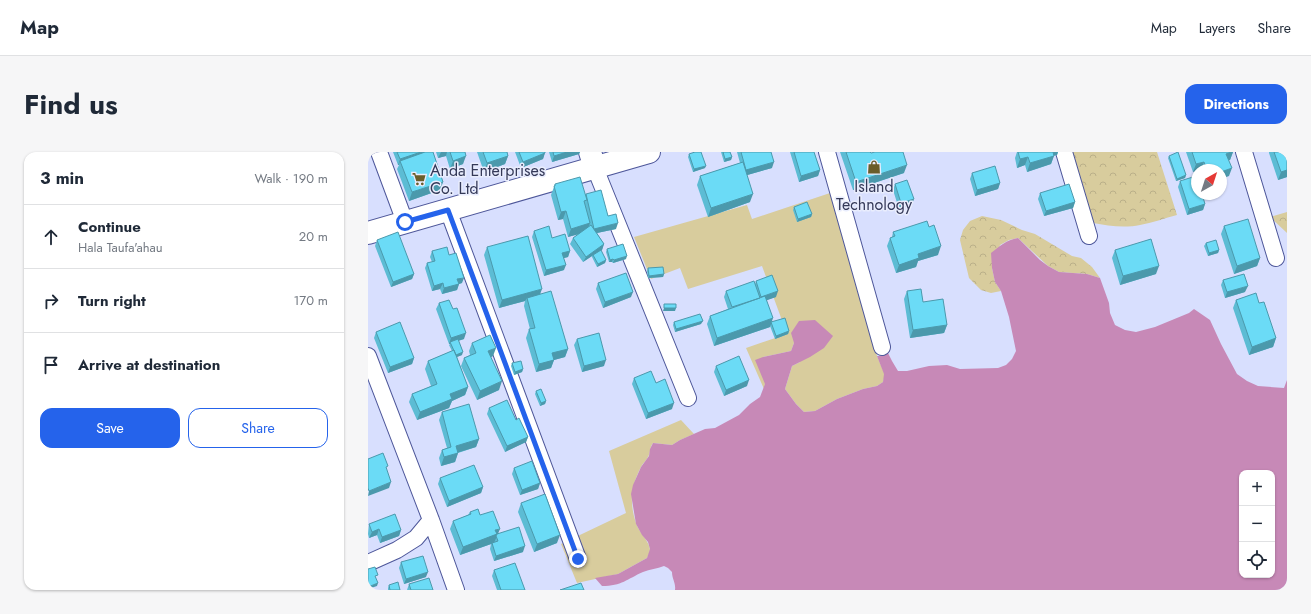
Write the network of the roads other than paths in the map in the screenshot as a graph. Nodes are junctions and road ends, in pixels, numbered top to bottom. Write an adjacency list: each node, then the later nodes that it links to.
1 (379, 152): 8 (street)
2 (649, 152): 6 (main road)
3 (828, 152): 12 (street)
4 (1064, 152): 10 (street)
5 (1244, 152): 11 (street)
6 (593, 160): 7 (main road); 14 (street)
7 (448, 210): 8 (main road); 16 (street)
8 (405, 222): 9 (main road)
9 (368, 233)
10 (1089, 236)
11 (1276, 258)
12 (882, 347)
13 (368, 356): 15 (street)
14 (688, 398)
15 (431, 520): 17 (street); 18 (street)
16 (578, 559)
17 (368, 563)
18 (456, 590)

